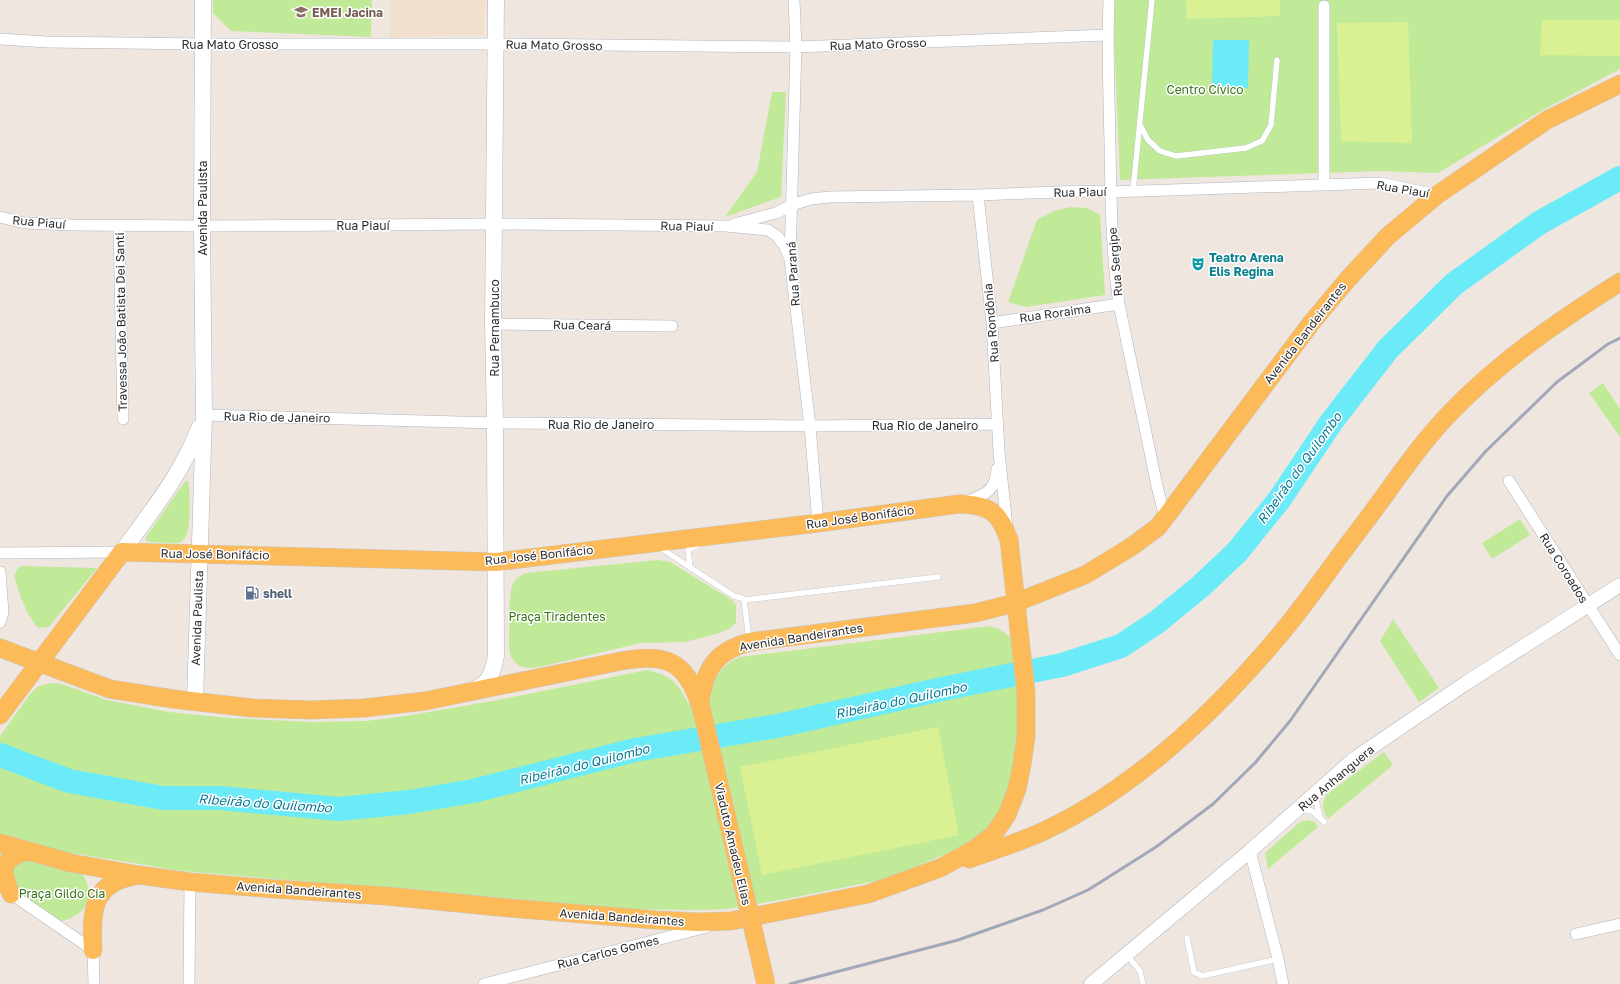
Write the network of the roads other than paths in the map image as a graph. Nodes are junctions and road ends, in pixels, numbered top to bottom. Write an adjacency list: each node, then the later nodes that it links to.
1 (202, 0): 9 (main road, Avenida Paulista)
2 (496, 0): 10 (main road, Rua Pernambuco)
3 (794, 0): 11 (street, Rua Paraná)
4 (1109, 0): 7 (street, Rua Sergipe)
5 (1152, 0): 14 (lane)
6 (1324, 6): 15 (street)
7 (1108, 35): 11 (street, Rua Mato Grosso); 17 (street, Rua Sergipe)
8 (0, 38): 9 (street, Rua Mato Grosso)
9 (202, 44): 10 (street, Rua Mato Grosso); 24 (main road, Avenida Paulista)
10 (496, 44): 11 (street, Rua Mato Grosso); 22 (main road, Rua Pernambuco)
11 (796, 47): 20 (street, Rua Paraná)
12 (1277, 60): 14 (lane)
13 (1620, 84): 19 (main road, Avenida Bandeirantes)
14 (1140, 125): 16 (lane)
15 (1324, 185): 16 (street, Rua Piauí); 19 (street, Rua Piauí)
16 (1133, 191): 17 (street, Rua Piauí)
17 (1110, 192): 18 (street, Rua Piauí); 28 (street, Rua Sergipe)
18 (978, 195): 20 (street, Rua Piauí); 29 (street, Rua Rondônia)
19 (1437, 195): 40 (main road, Avenida Bandeirantes)
20 (792, 205): 25 (street, Rua Piauí); 26 (street, Rua Paraná)
21 (0, 217): 23 (street, Rua Piauí)
22 (494, 224): 24 (street, Rua Piauí); 25 (street, Rua Piauí); 30 (main road, Rua Pernambuco)
23 (119, 225): 24 (street, Rua Piauí); 33 (street, Travessa João Batista Dei Santi)
24 (202, 226): 32 (main road, Avenida Paulista)
25 (726, 226): 26 (street, Rua Piauí)
26 (790, 259): 36 (street, Rua Paraná)
27 (1620, 282): 77 (main road)
28 (1119, 304): 29 (street, Rua Roraima); 40 (street, Rua Sergipe)
29 (992, 322): 35 (street, Rua Rondônia)
30 (493, 324): 31 (street, Rua Ceará); 34 (main road, Rua Pernambuco)
31 (672, 326)
32 (204, 416): 34 (street, Rua Rio de Janeiro); 45 (main road, Avenida Paulista); 47 (main road, Avenida Paulista)
33 (123, 419)
34 (495, 423): 36 (street, Rua Rio de Janeiro); 48 (main road, Rua Pernambuco)
35 (998, 424): 36 (street, Rua Rio de Janeiro); 37 (street, Rua Rondônia)
36 (810, 426): 41 (street, Rua Paraná)
37 (999, 452): 39 (street, Rua Rondônia); 43 (street, Rua Rondônia)
38 (1509, 481): 57 (street, Rua Coroados)
39 (959, 504): 41 (main road, Rua José Bonifácio); 43 (main road, Rua José Bonifácio)
40 (1165, 518): 54 (main road, Avenida Bandeirantes)
41 (818, 523): 42 (main road, Rua José Bonifácio)
42 (706, 536): 44 (main road, Rua José Bonifácio); 50 (lane)
43 (1009, 540): 49 (main road, Rua Rondônia)
44 (654, 543): 48 (main road, Rua José Bonifácio); 50 (lane)
45 (122, 552): 46 (street, Rua José Bonifácio); 47 (main road, Rua José Bonifácio); 60 (main road)
46 (0, 553)
47 (200, 554): 48 (main road, Rua José Bonifácio); 69 (main road, Avenida Paulista)
48 (496, 562): 63 (main road, Rua Pernambuco)
49 (1012, 566): 54 (main road); 56 (main road, Rua Rondônia); 58 (main road)
50 (690, 568): 55 (lane)
51 (0, 572): 59 (street)
52 (938, 578): 55 (lane)
53 (1620, 585): 57 (street, Rua Anhanguera)
54 (1056, 588): 56 (main road, Avenida Bandeirantes)
55 (744, 600): 61 (lane)
56 (1015, 603): 58 (main road, Avenida Bandeirantes); 77 (main road, Avenida Bandeirantes)
57 (1588, 605): 64 (street, Rua Coroados); 72 (street, Rua Anhanguera)
58 (975, 613): 61 (main road, Avenida Bandeirantes)
59 (0, 622)
60 (60, 634): 65 (main road); 66 (main road)
61 (750, 642): 70 (main road, Avenida Bandeirantes)
62 (0, 648): 65 (main road)
63 (496, 656): 67 (main road); 68 (main road)
64 (1620, 656)
65 (38, 664): 66 (main road); 71 (main road)
66 (70, 675): 69 (main road)
67 (528, 679): 68 (main road); 70 (main road)
68 (466, 693): 69 (main road)
69 (195, 701)
70 (701, 706): 91 (main road, Viaduto Amadeu Elias, bridge)
71 (0, 715)
72 (1317, 792): 73 (street, Rua Anhanguera); 73 (lane)
73 (1299, 808): 76 (street, Rua Anhanguera)
74 (0, 843): 75 (main road, Avenida Bandeirantes)
75 (28, 851): 78 (main road, Avenida Bandeirantes); 80 (main road)
76 (1250, 851): 86 (street, Rua Anhanguera); 87 (street)
77 (940, 868): 81 (main road, Avenida Bandeirantes)
78 (139, 875): 79 (main road, Avenida Bandeirantes); 85 (main road)
79 (190, 882): 81 (main road, Avenida Bandeirantes); 89 (street)
80 (5, 890): 85 (street)
81 (731, 921): 90 (street, Rua Carlos Gomes)
82 (1620, 924): 83 (street)
83 (1576, 934)
84 (1187, 938): 87 (lane)
85 (93, 950): 88 (street)
86 (1126, 954): 92 (street, Rua Anhanguera); 93 (lane)
87 (1278, 959): 94 (street)
88 (94, 984)
89 (189, 984)
90 (484, 984)
91 (766, 984)
92 (1091, 984)
93 (1143, 984)
94 (1283, 984)

